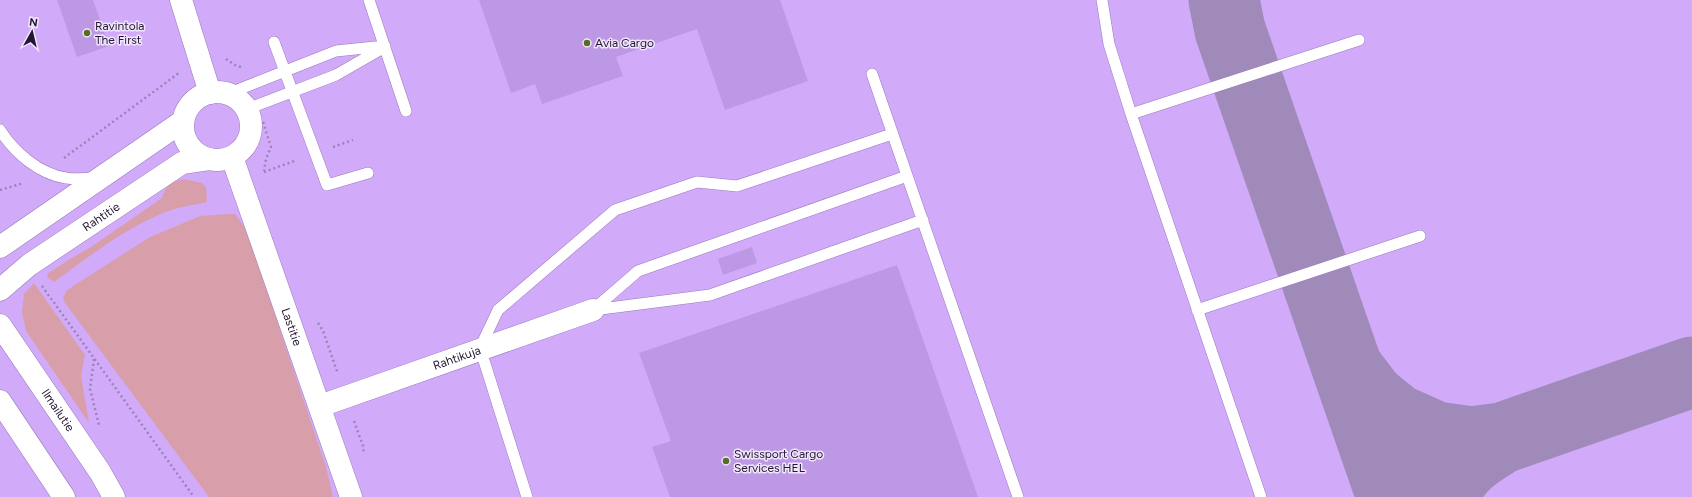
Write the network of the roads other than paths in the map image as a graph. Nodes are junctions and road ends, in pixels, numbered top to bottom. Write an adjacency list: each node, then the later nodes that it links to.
1 (181, 0): 10 (street)
2 (369, 0): 6 (lane)
3 (1102, 0): 13 (lane)
4 (1359, 40): 13 (lane)
5 (274, 42): 7 (lane)
6 (385, 46): 7 (lane); 9 (lane); 12 (lane)
7 (285, 70): 9 (lane); 10 (lane)
8 (872, 74): 16 (lane)
9 (293, 91): 11 (lane); 19 (lane)
10 (219, 93): 11 (street); 14 (street)
11 (252, 107): 17 (street)
12 (406, 111)
13 (1131, 114): 27 (lane)
14 (183, 121): 18 (street); 21 (street)
15 (0, 130): 21 (lane)
16 (892, 134): 20 (lane); 29 (lane)
17 (232, 157): 18 (street, Rahtitie); 31 (street, Lastitie)
18 (209, 159): 25 (street, Rahtitie)
19 (368, 173)
20 (907, 176): 22 (lane); 26 (lane)
21 (103, 178): 24 (street)
22 (923, 220): 26 (lane); 36 (lane)
23 (1420, 236): 27 (lane)
24 (0, 246)
25 (0, 290)
26 (593, 310): 29 (street, Rahtikuja)
27 (1197, 310): 37 (lane)
28 (0, 325): 33 (street, Ilmailutie)
29 (480, 348): 31 (street, Rahtikuja); 35 (lane)
30 (0, 401): 32 (street)
31 (320, 406): 34 (street, Lastitie)
32 (64, 497)
33 (114, 497)
34 (351, 497)
35 (528, 497)
36 (1018, 497)
37 (1262, 497)

